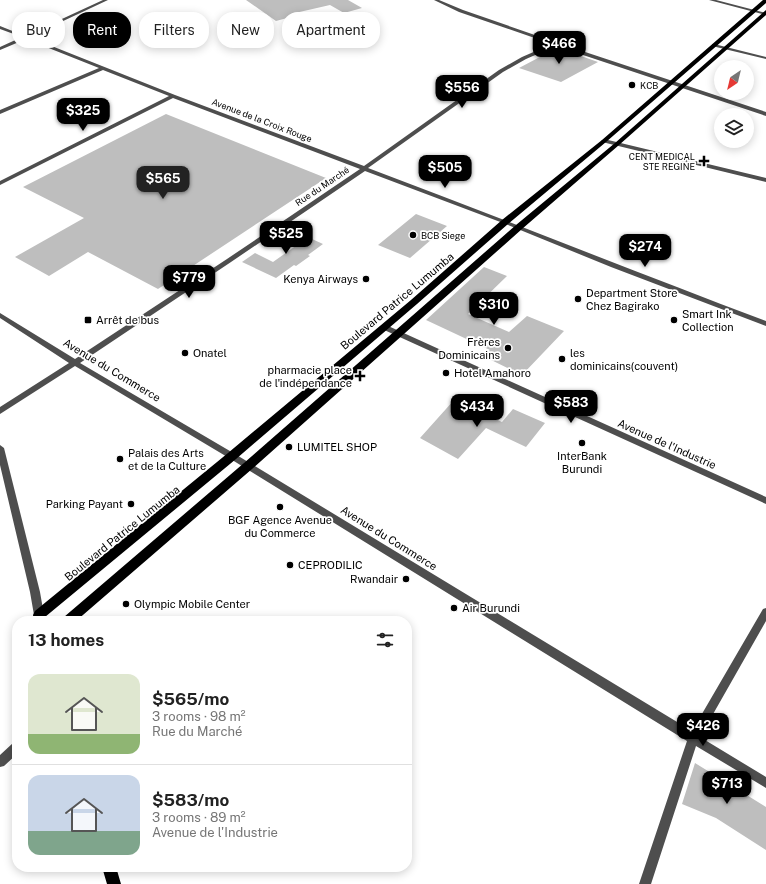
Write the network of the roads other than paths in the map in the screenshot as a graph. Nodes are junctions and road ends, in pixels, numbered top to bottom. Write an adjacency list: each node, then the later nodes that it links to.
1 (106, 0): 7 (street)
2 (436, 0): 11 (street)
3 (711, 0): 5 (street)
4 (766, 0): 5 (main road, Boulevard Patrice Lumumba)
5 (754, 11): 6 (street); 12 (main road, Boulevard Patrice Lumumba)
6 (765, 13): 14 (main road, Boulevard Patrice Lumumba)
7 (65, 19)
8 (0, 27): 9 (street, Avenue de la Croix Rouge)
9 (12, 31)
10 (12, 44): 15 (street)
11 (556, 44): 18 (street); 25 (street, Rue du Marché)
12 (714, 45): 14 (street); 18 (main road, Boulevard Patrice Lumumba)
13 (55, 48): 17 (street, Avenue de la Croix Rouge)
14 (726, 48): 16 (street); 19 (main road, Boulevard Patrice Lumumba)
15 (0, 49)
16 (766, 58)
17 (103, 68): 20 (street, Avenue de la Croix Rouge); 21 (street)
18 (670, 83): 19 (street); 23 (main road, Boulevard Patrice Lumumba)
19 (683, 87): 22 (street); 24 (main road, Boulevard Patrice Lumumba)
20 (173, 96): 25 (street, Avenue de la Croix Rouge); 27 (street)
21 (0, 112)
22 (766, 114)
23 (604, 141): 24 (street); 28 (main road, Boulevard Patrice Lumumba)
24 (617, 144): 26 (street); 29 (main road, Boulevard Patrice Lumumba)
25 (364, 168): 28 (street, Avenue de la Croix Rouge); 34 (street, Rue du Marché)
26 (766, 180)
27 (0, 183)
28 (505, 222): 29 (street, Avenue de la Croix Rouge); 32 (main road, Boulevard Patrice Lumumba)
29 (519, 227): 31 (street, Avenue de la Croix Rouge); 33 (main road, Boulevard Patrice Lumumba)
30 (0, 315): 34 (street, Avenue du Commerce)
31 (766, 324)
32 (384, 327): 33 (street, Avenue de l'Industrie); 37 (main road, Boulevard Patrice Lumumba)
33 (398, 333): 38 (main road, Boulevard Patrice Lumumba); 39 (street, Avenue de l'Industrie)
34 (75, 363): 35 (street, Rue du Marché); 37 (street, Avenue du Commerce)
35 (0, 411)
36 (0, 448): 41 (street)
37 (232, 456): 38 (street, Avenue du Commerce); 42 (main road, Boulevard Patrice Lumumba)
38 (248, 466): 43 (main road, Boulevard Patrice Lumumba); 44 (street, Avenue du Commerce)
39 (766, 501)
40 (766, 612): 44 (street)
41 (40, 616)
42 (42, 616)
43 (74, 616)
44 (693, 739): 47 (street, Avenue du Commerce); 50 (street)
45 (12, 751): 46 (street)
46 (0, 762)
47 (766, 783)
48 (110, 872): 49 (main road)
49 (114, 884)
50 (645, 884)

